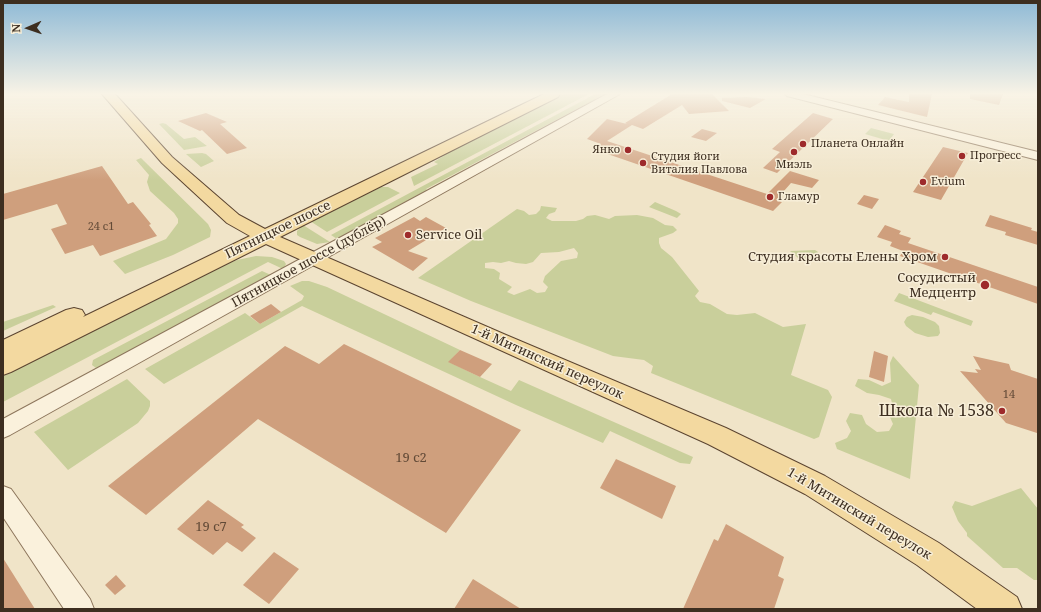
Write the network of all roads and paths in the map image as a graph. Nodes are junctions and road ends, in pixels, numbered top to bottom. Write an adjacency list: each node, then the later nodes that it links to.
1 (135, 123): 7 (main road, 1-й Митинский переулок)
2 (479, 123): 7 (main road, Пятницкое шоссе)
3 (493, 123): 7 (main road, Пятницкое шоссе)
4 (563, 123): 8 (street, Пятницкое шоссе (дублёр))
5 (904, 123): 6 (street)
6 (1038, 156)
7 (259, 233): 8 (main road, 1-й Митинский переулок); 9 (main road, Пятницкое шоссе); 10 (main road, Пятницкое шоссе)
8 (314, 258): 11 (street, Пятницкое шоссе (дублёр)); 14 (main road, 1-й Митинский переулок)
9 (3, 349)
10 (3, 366)
11 (3, 429)
12 (3, 497): 13 (street)
13 (80, 609)
14 (1005, 609)

